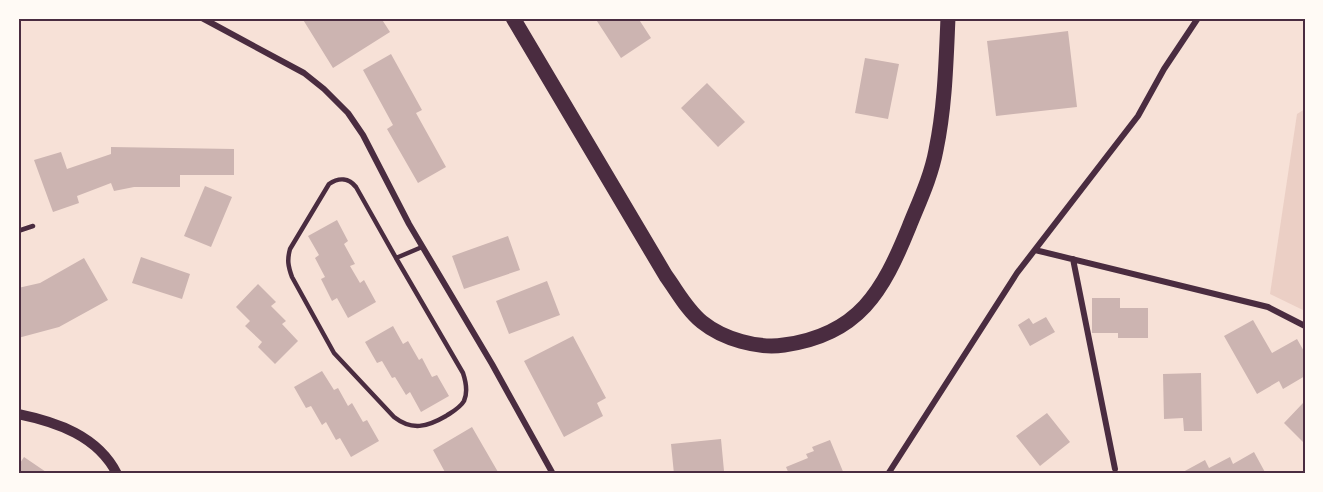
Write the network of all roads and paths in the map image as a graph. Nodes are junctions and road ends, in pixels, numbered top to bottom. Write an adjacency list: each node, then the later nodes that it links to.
1 (202, 18): 7 (street)
2 (513, 18): 3 (main road)
3 (948, 18)
4 (1198, 18): 8 (street)
5 (33, 226): 6 (lane)
6 (18, 231)
7 (422, 247): 9 (lane); 15 (street)
8 (1035, 250): 10 (street); 16 (street)
9 (396, 258): 9 (lane)
10 (1073, 259): 11 (street); 13 (street)
11 (1305, 326)
12 (18, 414): 14 (street)
13 (1115, 469)
14 (117, 474)
15 (553, 474)
16 (888, 474)

